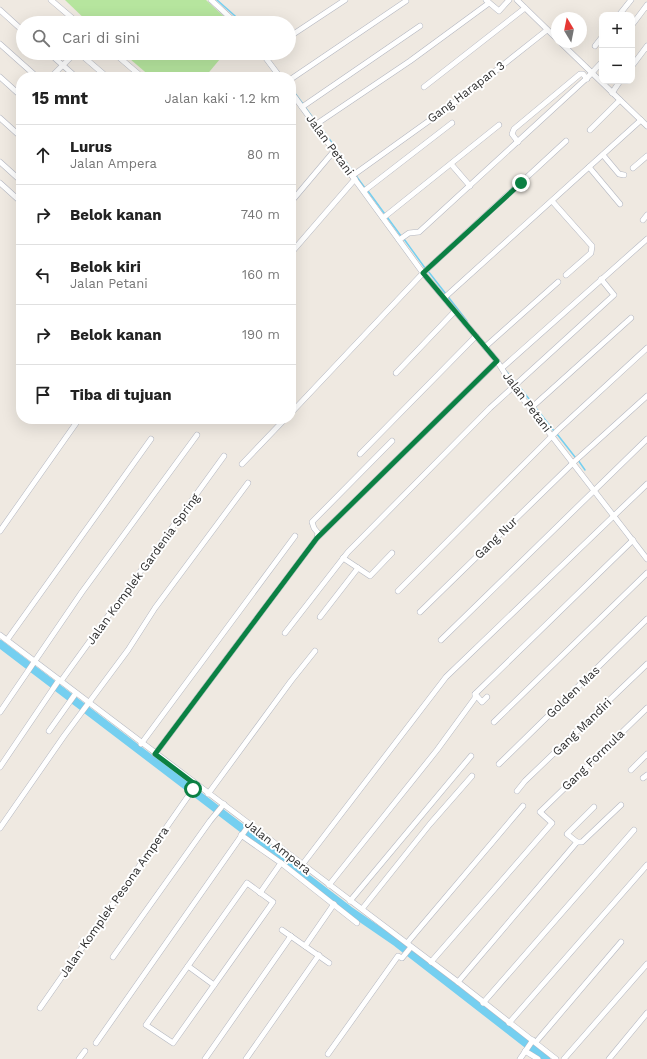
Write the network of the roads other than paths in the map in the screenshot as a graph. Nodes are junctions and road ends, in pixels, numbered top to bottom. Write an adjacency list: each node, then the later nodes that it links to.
1 (51, 0): 13 (street)
2 (211, 0): 14 (street)
3 (345, 0): 19 (street)
4 (509, 0): 8 (street)
5 (517, 0): 10 (street)
6 (631, 0): 12 (street)
7 (406, 1): 43 (street)
8 (487, 2): 55 (street)
9 (647, 6): 15 (street)
10 (525, 8): 18 (street); 47 (street)
11 (0, 10): 16 (street)
12 (621, 12)
13 (70, 16)
14 (228, 16)
15 (635, 21)
16 (16, 24)
17 (420, 26): 52 (street)
18 (548, 30): 20 (street); 72 (street, Gang Harapan 3)
19 (296, 32)
20 (551, 33)
21 (599, 41): 23 (street)
22 (0, 44): 26 (street)
23 (595, 46)
24 (647, 46): 33 (street)
25 (566, 48): 42 (street)
26 (16, 58)
27 (18, 60): 36 (street)
28 (57, 60): 34 (street)
29 (67, 60): 34 (street)
30 (87, 60): 39 (street)
31 (122, 60): 40 (street)
32 (267, 60): 41 (street)
33 (635, 62)
34 (62, 65): 37 (street); 38 (street)
35 (599, 66): 42 (street)
36 (31, 72)
37 (56, 72)
38 (70, 72)
39 (101, 72)
40 (136, 72)
41 (276, 72)
42 (592, 74): 45 (street); 49 (street)
43 (296, 76)
44 (0, 77): 48 (street)
45 (586, 79): 58 (street); 62 (street)
46 (618, 84): 49 (street)
47 (424, 87)
48 (16, 91)
49 (612, 93): 51 (street)
50 (296, 98): 52 (street, Jalan Petani)
51 (620, 100): 54 (street); 60 (street)
52 (304, 106): 55 (street, Jalan Petani)
53 (0, 118): 61 (street)
54 (641, 120): 59 (street); 66 (street)
55 (317, 124): 65 (street, Jalan Petani)
56 (452, 124): 77 (street)
57 (499, 125): 69 (street)
58 (518, 126): 62 (street); 64 (street)
59 (647, 126)
60 (590, 130)
61 (16, 132)
62 (526, 135): 64 (street)
63 (566, 141): 86 (street)
64 (518, 142): 76 (street)
65 (334, 151): 72 (street, Jalan Petani); 78 (street)
66 (603, 155): 70 (street); 73 (street)
67 (647, 156): 71 (street)
68 (0, 162): 74 (street)
69 (451, 164): 76 (street); 82 (street)
70 (588, 167): 80 (street); 81 (street)
71 (633, 168)
72 (355, 175): 77 (street, Jalan Petani); 85 (street, Gang Harapan 3)
73 (624, 175)
74 (16, 176)
75 (0, 184): 79 (street)
76 (470, 186): 83 (street)
77 (366, 189): 82 (street, Jalan Petani)
78 (296, 196)
79 (16, 198)
80 (552, 201): 87 (street); 90 (street)
81 (620, 204)
82 (385, 218): 83 (street, Jalan Petani)
83 (400, 239): 86 (street, Jalan Petani)
84 (647, 239): 88 (street)
85 (296, 247)
86 (425, 271): 90 (street, Jalan Petani); 102 (street)
87 (566, 275)
88 (601, 278): 97 (street); 99 (street)
89 (558, 282): 94 (street)
90 (447, 295): 91 (street, Jalan Petani)
91 (454, 311): 93 (street, Jalan Petani); 98 (street)
92 (630, 318): 101 (street)
93 (476, 336): 94 (street, Jalan Petani); 110 (street)
94 (485, 347): 96 (street, Jalan Petani)
95 (647, 348): 106 (street)
96 (497, 361): 97 (street, Jalan Petani); 120 (street)
97 (504, 366): 99 (street, Jalan Petani)
98 (396, 373)
99 (513, 386): 101 (street, Jalan Petani); 124 (street)
100 (647, 396): 112 (street, Gang Nur)
101 (533, 406): 106 (street, Jalan Petani)
102 (296, 407)
103 (75, 424): 118 (street)
104 (280, 424): 113 (street)
105 (197, 434): 137 (street)
106 (553, 434): 112 (street, Jalan Petani); 127 (street)
107 (151, 439): 133 (street)
108 (647, 439): 116 (street)
109 (392, 441): 120 (street)
110 (360, 454)
111 (224, 456): 138 (street, Jalan Komplek Gardenia Spring)
112 (574, 462): 116 (street, Jalan Petani); 128 (street, Gang Nur)
113 (242, 464)
114 (248, 483): 142 (street)
115 (647, 484): 117 (street)
116 (594, 490): 117 (street, Jalan Petani); 134 (street)
117 (613, 515): 121 (street, Jalan Petani); 167 (street)
118 (0, 531)
119 (295, 536): 147 (street)
120 (317, 538): 148 (street)
121 (633, 540): 123 (street, Jalan Petani); 140 (street)
122 (392, 553): 125 (street)
123 (646, 555)
124 (343, 558): 125 (street); 131 (street)
125 (358, 568): 129 (street)
126 (647, 573): 145 (street)
127 (398, 591)
128 (420, 612)
129 (320, 618)
130 (647, 619): 151 (street, Golden Mas)
131 (285, 634)
132 (0, 635): 133 (street, Jalan Ampera)
133 (7, 640): 137 (street, Jalan Ampera)
134 (441, 640)
135 (315, 651): 157 (street)
136 (647, 664): 156 (street, Gang Mandiri)
137 (32, 665): 138 (street, Jalan Ampera); 144 (street)
138 (60, 681): 139 (street, Jalan Ampera); 152 (street, Jalan Komplek Gardenia Spring)
139 (75, 694): 142 (street, Jalan Ampera); 146 (street)
140 (475, 694): 141 (street); 169 (street)
141 (487, 697)
142 (88, 704): 147 (street, Jalan Ampera); 162 (street)
143 (647, 708): 183 (street, Gang Formula)
144 (0, 712)
145 (494, 722)
146 (49, 731)
147 (141, 744): 148 (street, Jalan Ampera)
148 (155, 754): 155 (street, Jalan Ampera)
149 (647, 754): 153 (street)
150 (471, 756): 171 (street)
151 (499, 764)
152 (0, 767)
153 (631, 770)
154 (472, 776): 173 (street)
155 (195, 787): 157 (street, Jalan Ampera); 189 (street, Jalan Komplek Pesona Ampera)
156 (517, 791)
157 (208, 794): 158 (street, Jalan Ampera)
158 (224, 805): 163 (street, Jalan Ampera); 181 (street)
159 (622, 805): 165 (street)
160 (522, 806): 179 (street)
161 (594, 807): 165 (street)
162 (0, 828)
163 (245, 830): 166 (street); 167 (street, Jalan Ampera); 193 (street)
164 (634, 830): 188 (street)
165 (576, 842): 186 (street)
166 (281, 863): 170 (street); 172 (street)
167 (302, 865): 169 (street, Jalan Ampera)
168 (647, 865): 191 (street)
169 (329, 885): 171 (street, Jalan Ampera)
170 (260, 893): 185 (street); 187 (street)
171 (350, 901): 173 (street, Jalan Ampera)
172 (334, 904): 174 (street); 178 (street)
173 (362, 910): 179 (street, Jalan Ampera)
174 (357, 923)
175 (282, 930): 176 (street)
176 (291, 936): 178 (street); 199 (street)
177 (621, 942): 192 (street)
178 (305, 946): 180 (street)
179 (409, 947): 183 (street, Jalan Ampera); 196 (street)
180 (319, 956): 182 (street); 200 (street)
181 (113, 957)
182 (329, 962)
183 (431, 962): 186 (street, Jalan Ampera)
184 (647, 964): 203 (street)
185 (188, 966): 187 (street); 187 (street)
186 (458, 982): 188 (street, Jalan Ampera)
187 (214, 985)
188 (483, 1003): 191 (street, Jalan Ampera)
189 (40, 1008)
190 (647, 1013): 204 (street)
191 (509, 1023): 192 (street, Jalan Ampera)
192 (533, 1041): 194 (street); 197 (street, Jalan Ampera)
193 (96, 1043)
194 (526, 1049): 201 (street); 202 (street)
195 (85, 1051): 198 (street)
196 (328, 1054)
197 (553, 1058)
198 (79, 1059)
199 (205, 1059)
200 (246, 1059)
201 (520, 1059)
202 (538, 1059)
203 (564, 1059)
204 (609, 1059)

